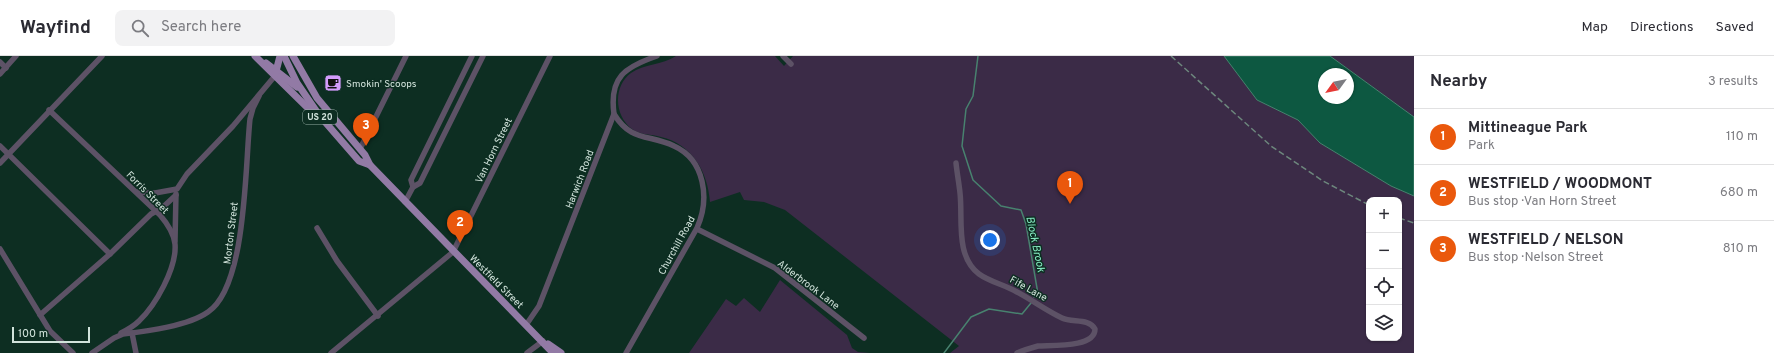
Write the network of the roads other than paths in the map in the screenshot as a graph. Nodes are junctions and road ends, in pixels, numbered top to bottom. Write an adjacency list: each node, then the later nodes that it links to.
1 (16, 56): 16 (street)
2 (102, 56): 22 (street)
3 (256, 56): 19 (main road)
4 (280, 56): 19 (main road)
5 (284, 56): 20 (main road, Westfield Street / US 20)
6 (293, 56): 28 (main road, Westfield Street / US 20)
7 (406, 56): 28 (street)
8 (472, 56): 15 (street)
9 (483, 56): 17 (street)
10 (550, 56): 42 (street, Van Horn Street)
11 (657, 56): 23 (street, Harwich Road)
12 (783, 56): 14 (street)
13 (0, 62): 16 (street)
14 (791, 64)
15 (467, 67): 17 (street); 25 (street)
16 (6, 68): 18 (street)
17 (476, 71): 26 (street)
18 (0, 74)
19 (275, 74): 20 (main road); 21 (street); 24 (main road)
20 (301, 89): 24 (main road, Westfield Street / US 20)
21 (259, 96): 35 (street); 47 (street, Morton Street)
22 (50, 110): 29 (street); 34 (street, Forris Street)
23 (614, 114): 39 (street, Churchill Road); 46 (street, Harwich Road)
24 (328, 125): 32 (main road, Westfield Street / US 20)
25 (438, 125): 26 (street); 33 (street)
26 (446, 130): 33 (street)
27 (0, 146): 29 (street)
28 (360, 149): 32 (main road, Westfield Street / US 20)
29 (8, 154): 30 (street); 43 (street)
30 (0, 163)
31 (956, 163): 59 (street, Fife Lane)
32 (370, 165): 36 (main road, Westfield Street / US 20)
33 (413, 187): 36 (street)
34 (137, 192): 35 (street); 37 (street, Forris Street)
35 (176, 192): 37 (street); 40 (street)
36 (405, 202): 42 (main road, Westfield Street / US 20)
37 (155, 210): 40 (street, Forris Street); 43 (street)
38 (317, 228): 45 (street)
39 (697, 229): 49 (street, Alderbrook Lane); 58 (street, Churchill Road)
40 (175, 244): 48 (street)
41 (0, 249): 44 (street)
42 (453, 252): 45 (street); 46 (main road, Westfield Street / US 20)
43 (110, 254): 44 (street)
44 (40, 315): 51 (street)
45 (378, 316): 54 (street)
46 (526, 325): 50 (main road, Westfield Street / US 20)
47 (132, 333): 48 (street, Morton Street); 53 (street)
48 (114, 338): 52 (street, Morton Street)
49 (864, 338)
50 (543, 341): 55 (street); 56 (main road, Westfield Street / US 20); 57 (main road, Westfield Street / US 20)
51 (72, 353)
52 (92, 353)
53 (136, 353)
54 (331, 353)
55 (527, 353)
56 (553, 353)
57 (561, 353)
58 (626, 353)
59 (1017, 353)

